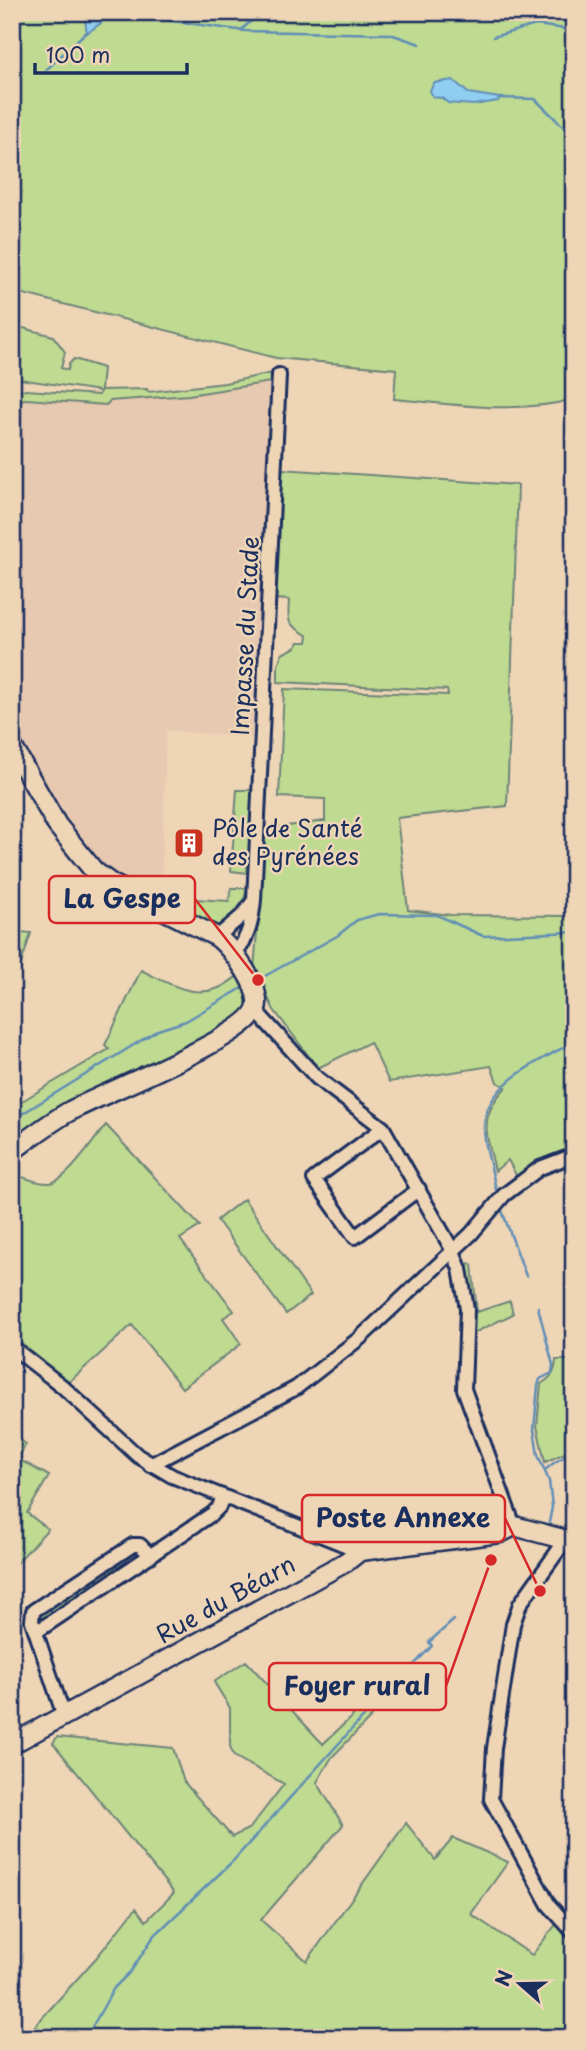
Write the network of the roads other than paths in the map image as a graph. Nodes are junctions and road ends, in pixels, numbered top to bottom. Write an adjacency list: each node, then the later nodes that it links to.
1 (279, 374): 3 (street, Impasse du Stade)
2 (12, 746): 4 (main road)
3 (254, 900): 4 (street); 5 (street, Impasse du Stade)
4 (217, 937): 5 (main road)
5 (235, 954): 6 (main road)
6 (255, 1002): 7 (street); 8 (main road)
7 (383, 1128): 10 (street); 10 (street)
8 (12, 1151)
9 (574, 1155): 11 (street)
10 (419, 1189): 11 (street)
11 (453, 1251): 13 (street); 15 (street)
12 (12, 1347): 13 (street)
13 (150, 1465): 14 (street)
14 (223, 1496): 17 (street); 18 (street)
15 (514, 1527): 16 (main road); 17 (main road, Rue du Béarn)
16 (569, 1542): 22 (street)
17 (360, 1551): 20 (main road, Rue du Béarn)
18 (151, 1556): 19 (street); 19 (street)
19 (36, 1632): 20 (street)
20 (64, 1716): 21 (main road, Rue du Béarn)
21 (12, 1744)
22 (574, 1933)

